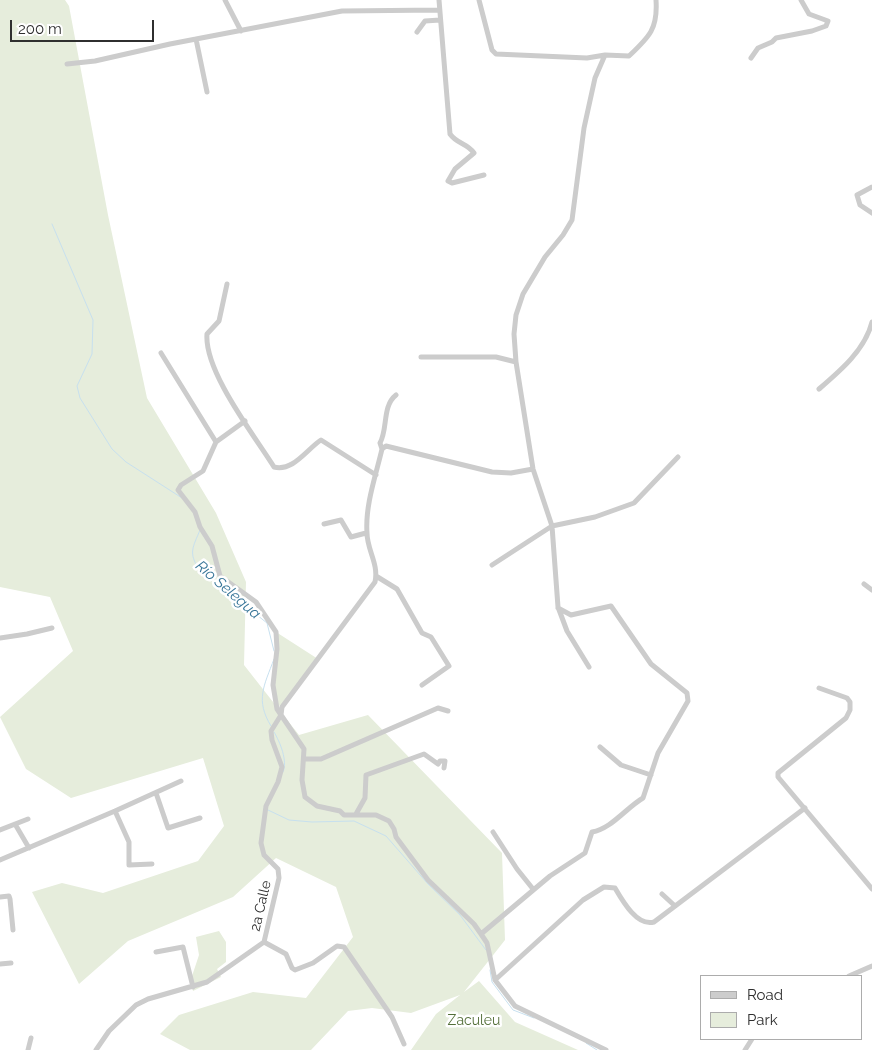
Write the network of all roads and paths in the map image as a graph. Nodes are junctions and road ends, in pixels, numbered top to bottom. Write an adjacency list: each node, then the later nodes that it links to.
1 (225, 0): 8 (street)
2 (439, 0): 6 (street)
3 (479, 0): 11 (street)
4 (656, 0): 11 (street)
5 (801, 0): 12 (street)
6 (438, 10): 7 (street); 8 (street)
7 (440, 20): 9 (street); 15 (street)
8 (241, 31): 10 (street)
9 (417, 32)
10 (196, 39): 13 (street); 14 (street)
11 (605, 55): 22 (street)
12 (751, 58)
13 (67, 64)
14 (207, 92)
15 (484, 174)
16 (872, 187): 17 (street)
17 (872, 213)
18 (227, 284): 25 (street)
19 (872, 322): 23 (street)
20 (161, 353): 26 (street)
21 (421, 357): 22 (street)
22 (516, 362): 29 (street)
23 (819, 389)
24 (396, 395): 27 (street)
25 (245, 421): 26 (street); 30 (street)
26 (216, 442): 45 (street)
27 (382, 449): 29 (street); 30 (street)
28 (678, 457): 32 (street)
29 (533, 469): 32 (street)
30 (376, 474): 33 (street)
31 (324, 524): 33 (street)
32 (552, 526): 34 (street); 38 (street)
33 (366, 533): 35 (street)
34 (492, 565)
35 (376, 576): 42 (street); 45 (street, 2a Calle)
36 (864, 584): 37 (street)
37 (872, 590)
38 (558, 607): 41 (street); 49 (street)
39 (52, 628): 40 (street)
40 (0, 638)
41 (589, 667)
42 (422, 685)
43 (819, 688): 52 (street)
44 (448, 710): 47 (street)
45 (281, 715): 47 (street); 70 (street, 2a Calle)
46 (600, 747): 49 (street)
47 (305, 759): 54 (street)
48 (444, 768): 54 (street)
49 (651, 775): 64 (street)
50 (181, 781): 51 (street)
51 (156, 793): 53 (street); 55 (street)
52 (805, 808): 63 (street); 67 (street)
53 (116, 812): 60 (street); 62 (street)
54 (356, 814): 69 (street)
55 (200, 818)
56 (28, 819): 57 (street)
57 (15, 824): 58 (street); 60 (street)
58 (0, 830)
59 (493, 832): 64 (street)
60 (29, 848): 61 (street)
61 (0, 860)
62 (152, 864)
63 (871, 887)
64 (533, 889): 69 (street)
65 (662, 894): 67 (street)
66 (0, 897): 68 (street)
67 (675, 906): 76 (street)
68 (13, 930)
69 (481, 934): 76 (street)
70 (264, 942): 77 (street, 2a Calle); 79 (street)
71 (156, 952): 77 (street)
72 (11, 963): 73 (street)
73 (0, 964)
74 (872, 966): 75 (street)
75 (851, 975)
76 (495, 980): 82 (street)
77 (193, 986): 81 (street, 2a Calle)
78 (31, 1038): 80 (street)
79 (404, 1044)
80 (28, 1050)
81 (96, 1050)
82 (606, 1050)

